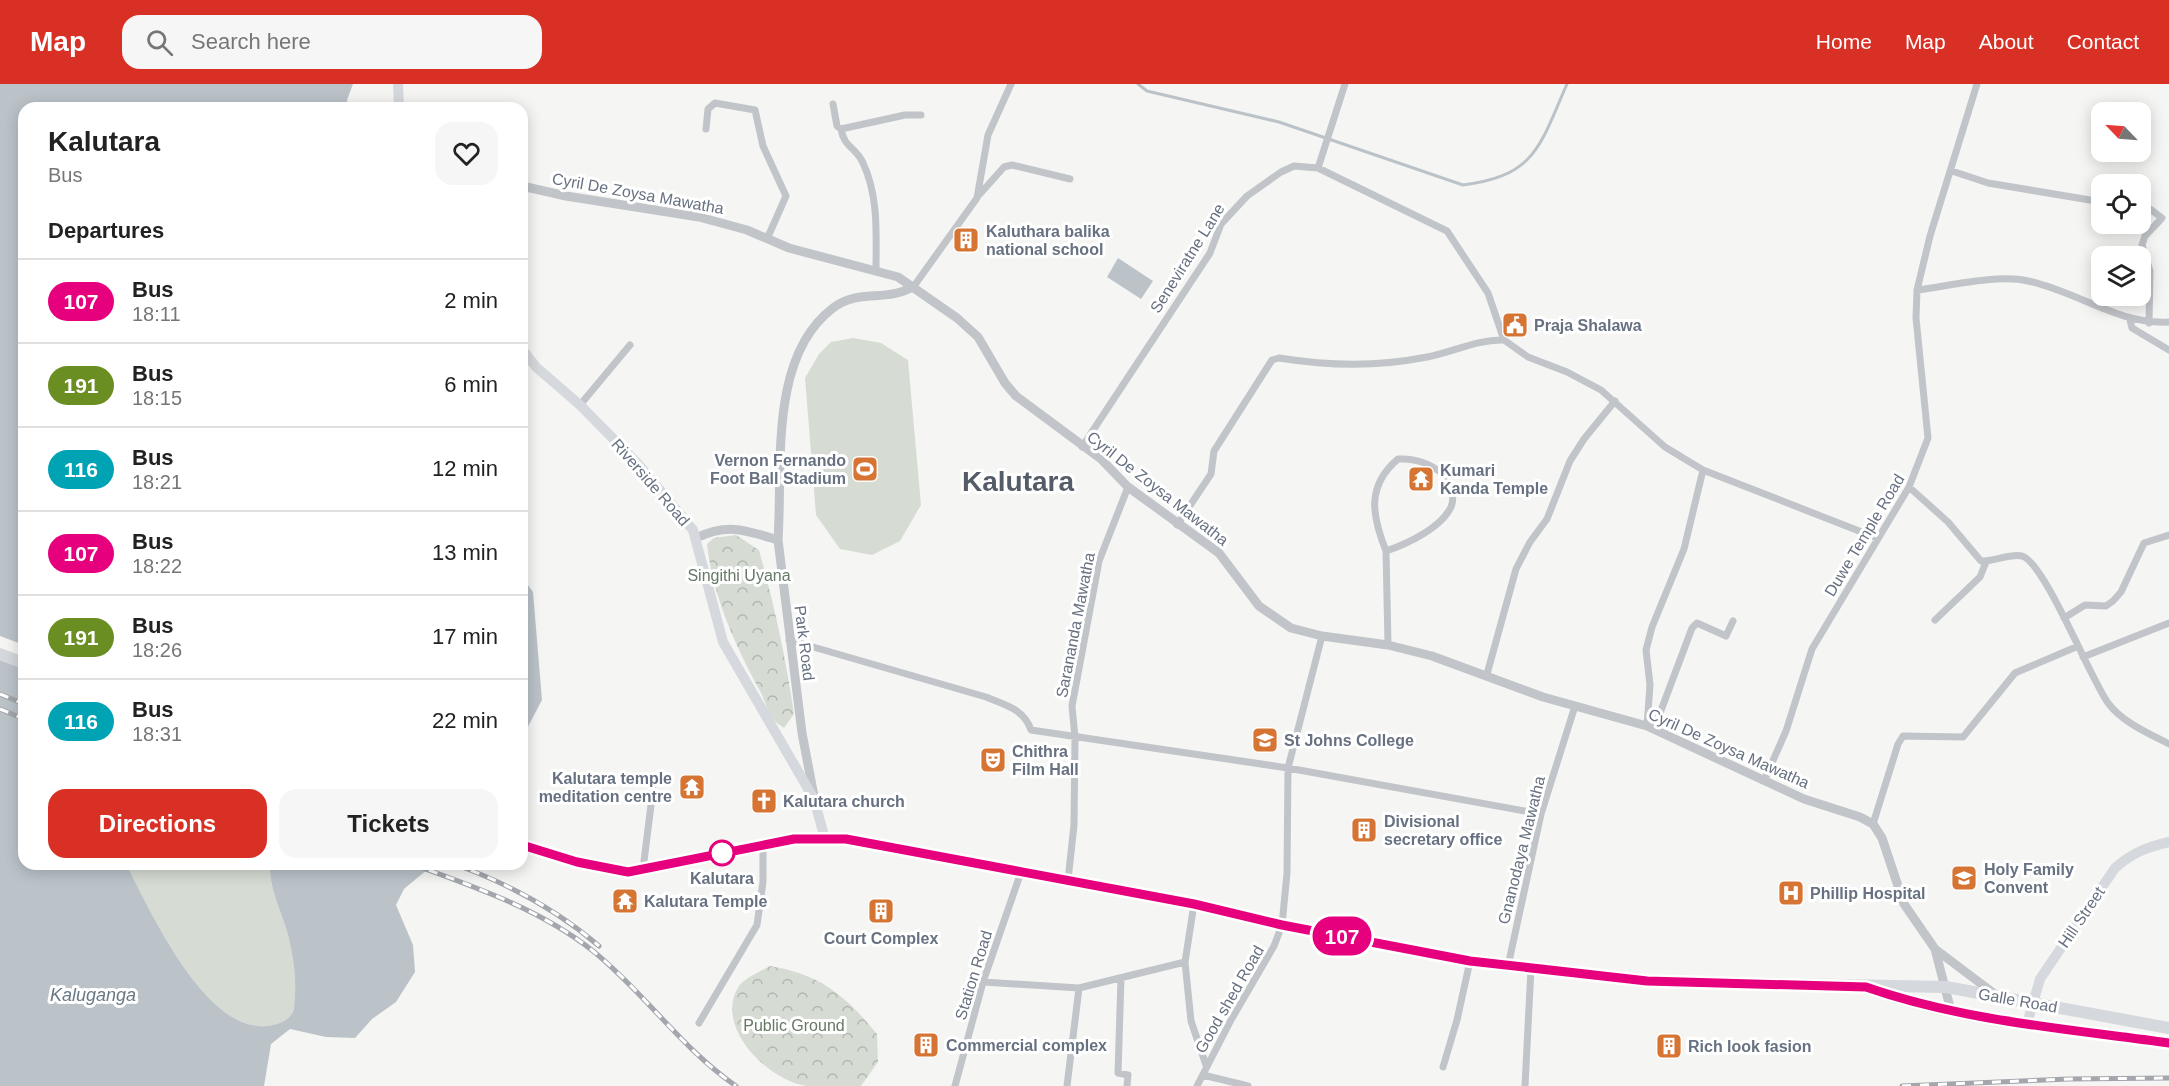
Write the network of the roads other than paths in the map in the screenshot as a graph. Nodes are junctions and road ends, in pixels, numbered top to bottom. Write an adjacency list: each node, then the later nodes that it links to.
1 (398, 84): 5 (main road)
2 (1011, 84): 14 (street)
3 (1345, 84): 10 (street)
4 (1977, 84): 11 (street, Duwe Temple Road)
5 (399, 102)
6 (833, 104): 9 (street)
7 (921, 115): 9 (street)
8 (706, 129): 18 (street)
9 (841, 129): 19 (street)
10 (1318, 168): 25 (street, Seneviratne Lane); 31 (street, Seneviratne Lane)
11 (1952, 171): 15 (street); 21 (street, Duwe Temple Road)
12 (1070, 179): 14 (street)
13 (528, 187): 18 (street, Cyril De Zoysa Mawatha)
14 (978, 196): 20 (street)
15 (2091, 200)
16 (2151, 210): 17 (street)
17 (2166, 218): 24 (street)
18 (768, 239): 19 (street, Cyril De Zoysa Mawatha)
19 (876, 271): 20 (street, Cyril De Zoysa Mawatha)
20 (914, 286): 31 (street, Cyril De Zoysa Mawatha); 39 (street, Park Road)
21 (1917, 290): 22 (street); 34 (street, Duwe Temple Road)
22 (2130, 320): 24 (street); 27 (street)
23 (2169, 322): 24 (street)
24 (2149, 323)
25 (1504, 340): 29 (street); 35 (street)
26 (630, 345): 30 (street)
27 (2169, 350)
28 (528, 357): 30 (main road, Riverside Road)
29 (1615, 401): 32 (street); 53 (street)
30 (580, 405): 37 (main road, Riverside Road)
31 (1082, 447): 33 (street, Cyril De Zoysa Mawatha)
32 (1703, 470): 38 (street); 55 (street)
33 (1128, 487): 35 (street, Cyril De Zoysa Mawatha); 56 (street, Sarananda Mawatha)
34 (1909, 488): 38 (street, Duwe Temple Road); 41 (street)
35 (1176, 525): 46 (street, Cyril De Zoysa Mawatha)
36 (2169, 535): 42 (street)
37 (696, 538): 39 (street); 61 (main road, Riverside Road)
38 (1877, 538): 59 (street, Duwe Temple Road)
39 (778, 540): 47 (street, Park Road)
40 (1386, 551): 40 (street); 48 (street)
41 (1986, 561): 42 (street); 43 (street)
42 (2064, 618): 49 (street)
43 (1935, 620)
44 (1732, 621): 55 (street)
45 (2169, 623): 51 (street)
46 (1322, 636): 48 (street, Cyril De Zoysa Mawatha); 58 (street, Good shed Road)
47 (789, 640): 56 (street); 61 (street, Park Road)
48 (1388, 645): 53 (street, Cyril De Zoysa Mawatha)
49 (2076, 646): 51 (street); 63 (street)
50 (0, 654): 52 (highway)
51 (2083, 657): 57 (street)
52 (18, 661)
53 (1487, 674): 54 (street, Cyril De Zoysa Mawatha)
54 (1575, 706): 55 (street, Cyril De Zoysa Mawatha); 62 (street, Gnanodaya Mawatha)
55 (1651, 728): 59 (street, Cyril De Zoysa Mawatha)
56 (1075, 738): 58 (street); 70 (street, Sarananda Mawatha)
57 (2169, 744)
58 (1288, 768): 62 (street); 72 (street, Good shed Road)
59 (1764, 781): 63 (street, Cyril De Zoysa Mawatha)
60 (653, 789): 68 (street)
61 (814, 799): 64 (main road, Riverside Road)
62 (1541, 814): 76 (street, Gnanodaya Mawatha)
63 (1873, 824): 73 (street)
64 (825, 839): 66 (highway, Galle Road); 69 (highway, Galle Road)
65 (2169, 842): 84 (main road, Hill Street)
66 (763, 845): 68 (highway, Galle Road); 86 (street)
67 (528, 847): 68 (highway, Galle Road)
68 (644, 869)
69 (1021, 872): 70 (highway, Galle Road); 79 (street, Station Road)
70 (1068, 880): 71 (highway, Galle Road)
71 (1194, 904): 72 (highway, Galle Road); 75 (street)
72 (1282, 925): 74 (highway, Galle Road); 90 (street, Good shed Road)
73 (1935, 949): 81 (street); 83 (street)
74 (1470, 961): 76 (highway, Galle Road); 91 (street)
75 (1185, 962): 78 (street); 90 (street)
76 (1508, 966): 77 (highway, Galle Road)
77 (1531, 968): 80 (highway, Galle Road); 98 (street)
78 (1121, 978): 82 (street); 95 (street)
79 (983, 982): 82 (street); 93 (street, Station Road)
80 (1866, 987): 81 (highway, Galle Road); 85 (highway, Galle Road)
81 (1946, 987): 83 (highway, Galle Road); 85 (street)
82 (1079, 988): 94 (street)
83 (1997, 996): 84 (highway, Galle Road)
84 (2034, 1002): 87 (main road, Hill Street); 88 (highway, Galle Road)
85 (1951, 1011): 87 (highway, Galle Road)
86 (699, 1023)
87 (2027, 1024): 89 (highway, Galle Road)
88 (2169, 1028)
89 (2169, 1043)
90 (1206, 1065): 92 (street, Good shed Road)
91 (1443, 1067)
92 (1203, 1075): 96 (street, Good shed Road); 97 (street)
93 (955, 1086)
94 (1067, 1086)
95 (1127, 1086)
96 (1197, 1086)
97 (1248, 1086)
98 (1525, 1086)

